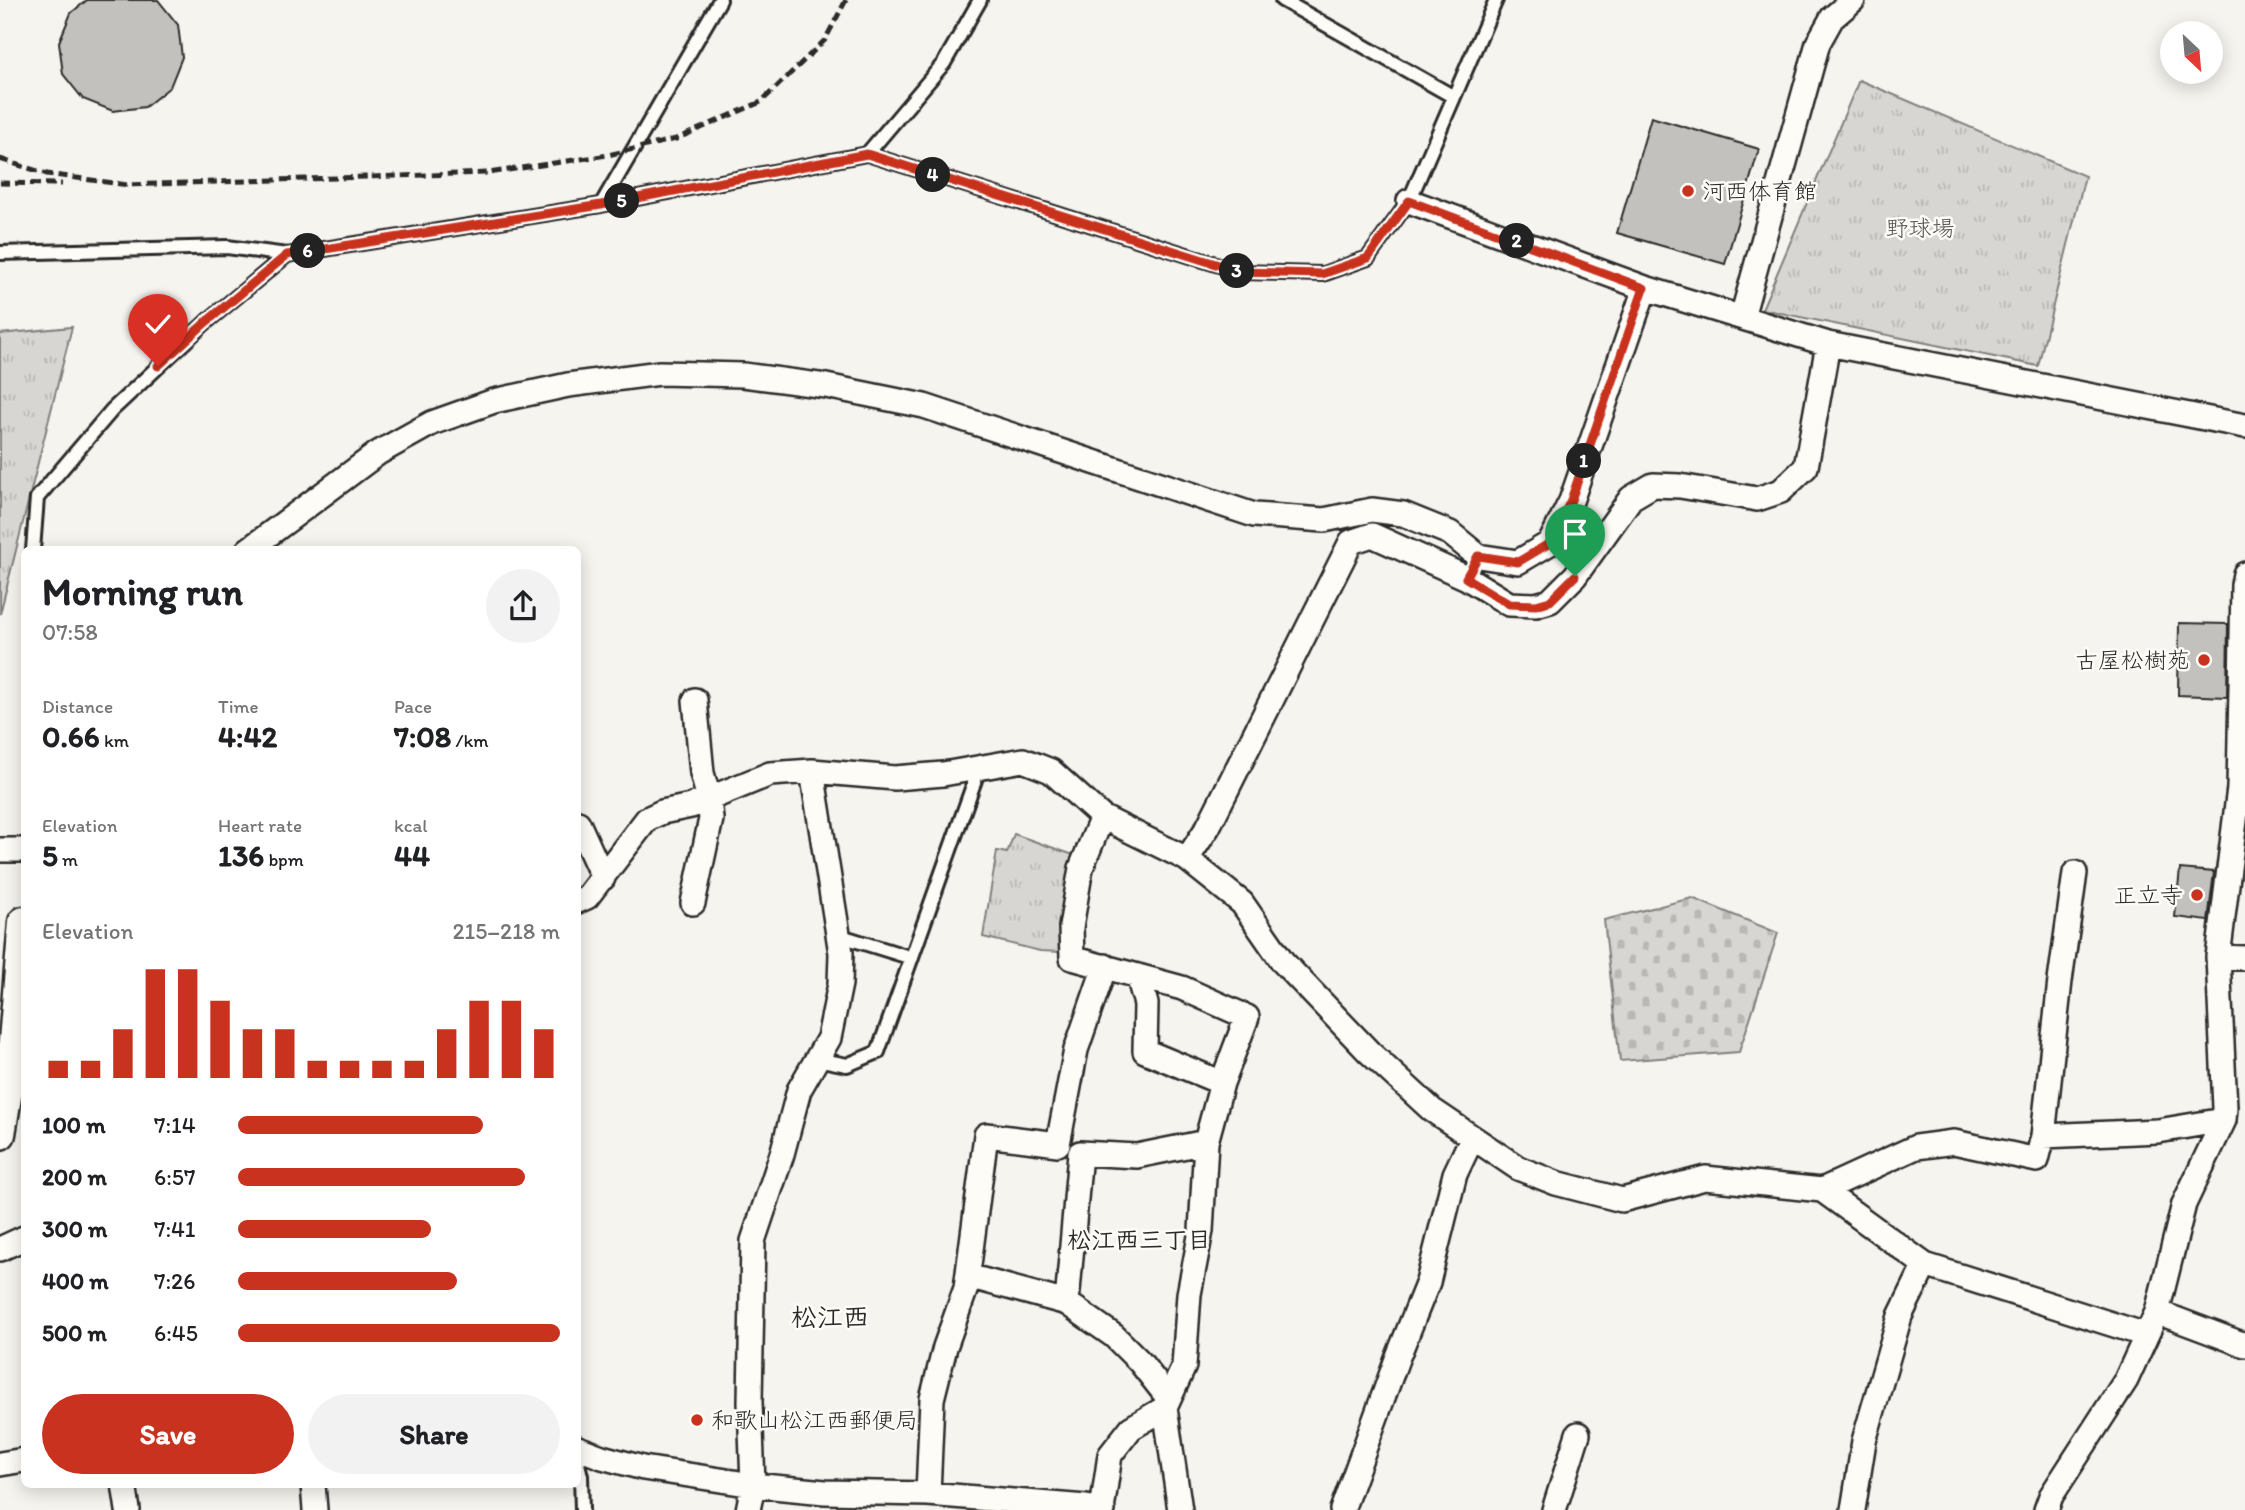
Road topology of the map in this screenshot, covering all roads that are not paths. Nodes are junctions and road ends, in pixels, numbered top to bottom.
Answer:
1 (720, 0) edge
2 (980, 0) edge
3 (1282, 0) edge
4 (1496, 0) edge
5 (1853, 0) edge
6 (1454, 97) junction
7 (867, 154) junction
8 (1409, 201) junction
9 (601, 205) junction
10 (0, 253) edge
11 (287, 255) junction
12 (1644, 288) junction
13 (1742, 317) junction
14 (1828, 344) junction
15 (2245, 426) edge
16 (33, 546) edge
17 (253, 546) edge
18 (1478, 556) junction
19 (2245, 574) edge
20 (1466, 578) junction
21 (695, 699) dead end
22 (980, 766) junction
23 (812, 771) junction
24 (709, 799) junction
25 (1102, 817) junction
26 (581, 829) edge
27 (0, 850) edge
28 (21, 850) edge
29 (1186, 859) junction
30 (2075, 873) dead end
31 (603, 878) junction
32 (581, 900) edge
33 (693, 903) dead end
34 (838, 935) junction
35 (21, 954) edge
36 (2218, 957) junction
37 (912, 958) junction
38 (2245, 958) edge
39 (1105, 967) junction
40 (1138, 976) junction
41 (12, 1052) edge
42 (817, 1059) junction
43 (1222, 1083) junction
44 (2231, 1111) edge
45 (0, 1134) edge
46 (2043, 1136) junction
47 (1472, 1138) junction
48 (1206, 1142) junction
49 (1822, 1190) junction
50 (21, 1239) edge
51 (0, 1249) edge
52 (1925, 1265) junction
53 (968, 1276) junction
54 (1067, 1303) junction
55 (2157, 1312) junction
56 (2146, 1335) junction
57 (2245, 1345) edge
58 (1167, 1404) junction
59 (1578, 1434) dead end
60 (581, 1449) edge
61 (21, 1460) edge
62 (0, 1464) edge
63 (581, 1476) edge
64 (752, 1485) junction
65 (125, 1488) edge
66 (313, 1488) edge
67 (928, 1494) junction
68 (128, 1510) edge
69 (315, 1510) edge
70 (582, 1510) edge
71 (748, 1510) edge
72 (1103, 1510) edge
73 (1180, 1510) edge
74 (1342, 1510) edge
75 (1554, 1510) edge
76 (1853, 1510) edge
77 (2046, 1510) edge

1 - 9 lane
2 - 7 lane
3 - 6 lane
4 - 6 lane
5 - 13 street
6 - 8 lane
7 - 8 lane
7 - 9 lane
8 - 12 street
9 - 11 lane
10 - 11 lane
11 - 16 lane
12 - 13 street
12 - 18 street
13 - 14 street
14 - 15 street
14 - 20 street
17 - 18 street
18 - 20 street
19 - 36 street
20 - 29 street
21 - 24 street
22 - 23 street
22 - 25 street
22 - 37 lane
23 - 24 street
23 - 34 street
24 - 31 street
24 - 33 street
25 - 29 street
25 - 39 street
26 - 31 street
27 - 28 street
29 - 47 street
30 - 46 street
31 - 32 street
34 - 37 lane
34 - 42 street
35 - 41 street
36 - 38 street
36 - 44 street
37 - 42 lane
39 - 40 street
39 - 53 street
40 - 43 street
40 - 43 street
41 - 45 street
42 - 64 street
43 - 48 street
44 - 46 street
44 - 55 street
46 - 49 street
47 - 49 street
47 - 74 street
48 - 54 street
48 - 58 street
49 - 52 street
50 - 51 street
52 - 56 street
52 - 76 street
53 - 54 street
53 - 67 street
54 - 58 street
55 - 56 street
55 - 57 street
56 - 77 street
58 - 72 street
58 - 73 street
59 - 75 street
60 - 64 street
61 - 62 street
63 - 70 lane
64 - 67 street
64 - 71 street
65 - 68 street
66 - 69 street
67 - 72 street

